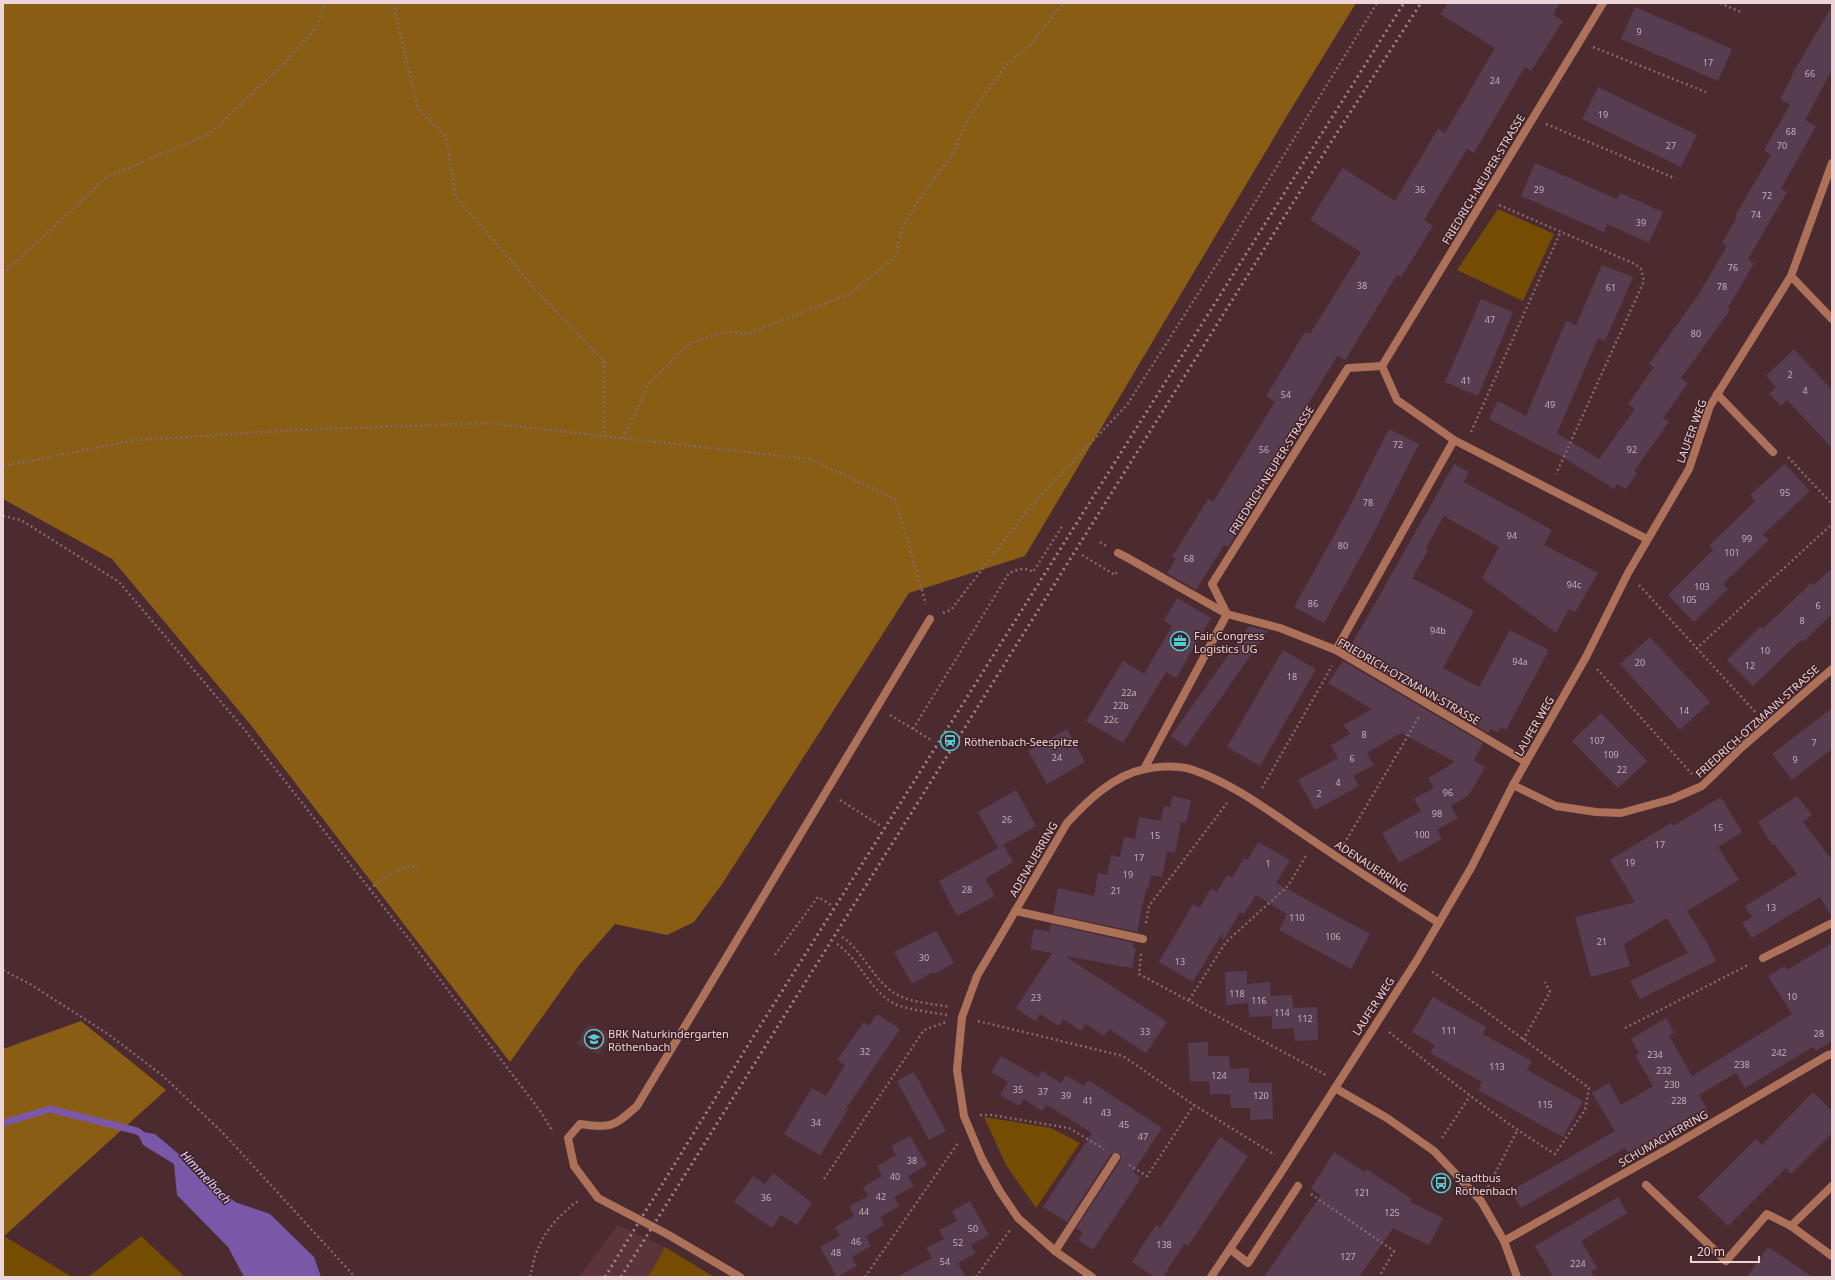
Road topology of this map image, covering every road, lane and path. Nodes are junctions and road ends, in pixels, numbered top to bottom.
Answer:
1 (325, 3) edge
2 (393, 3) edge
3 (1063, 3) edge
4 (1377, 3) edge
5 (1603, 3) edge
6 (1720, 3) edge
7 (1743, 13) dead end
8 (1580, 41) junction
9 (1706, 92) dead end
10 (1533, 118) junction
11 (1832, 164) edge
12 (1674, 178) dead end
13 (1484, 198) junction
14 (1561, 231) junction
15 (3, 274) edge
16 (1791, 276) junction
17 (1832, 319) edge
18 (1382, 366) junction
19 (1717, 394) junction
20 (604, 436) junction
21 (623, 438) junction
22 (1454, 440) junction
23 (1465, 446) junction
24 (1774, 452) dead end
25 (3, 466) edge
26 (1549, 489) junction
27 (3, 516) edge
28 (1832, 524) edge
29 (1062, 525) dead end
30 (1647, 539) junction
31 (1082, 555) dead end
32 (1122, 555) dead end
33 (1628, 573) junction
34 (1115, 575) dead end
35 (1227, 614) junction
36 (930, 619) junction
37 (1696, 649) junction
38 (1339, 651) junction
39 (1586, 657) junction
40 (1832, 669) edge
41 (1428, 703) junction
42 (876, 706) junction
43 (1767, 725) junction
44 (913, 729) junction
45 (933, 741) dead end
46 (1526, 762) junction
47 (1144, 769) junction
48 (1513, 784) junction
49 (1702, 786) junction
50 (1236, 790) junction
51 (826, 792) junction
52 (1254, 801) junction
53 (881, 826) dead end
54 (1314, 842) junction
55 (1336, 856) junction
56 (421, 869) dead end
57 (369, 889) junction
58 (831, 905) dead end
59 (1015, 912) junction
60 (1439, 923) junction
61 (1832, 923) edge
62 (842, 937) dead end
63 (1143, 939) junction
64 (837, 944) dead end
65 (775, 955) dead end
66 (1763, 958) joint
67 (1416, 960) junction
68 (3, 970) edge
69 (1545, 982) dead end
70 (1189, 1000) junction
71 (962, 1017) junction
72 (1376, 1022) junction
73 (1625, 1028) dead end
74 (1523, 1040) junction
75 (1832, 1054) edge
76 (1336, 1085) junction
77 (1470, 1096) junction
78 (1194, 1105) junction
79 (964, 1116) junction
80 (969, 1128) junction
81 (1517, 1131) junction
82 (557, 1139) dead end
83 (1434, 1151) junction
84 (1116, 1157) junction
85 (1288, 1163) junction
86 (824, 1179) dead end
87 (1646, 1185) dead end
88 (1298, 1186) joint
89 (1832, 1186) edge
90 (598, 1198) junction
91 (1481, 1201) junction
92 (1018, 1218) junction
93 (1791, 1226) junction
94 (1504, 1241) junction
95 (1230, 1249) junction
96 (1055, 1251) junction
97 (1832, 1256) edge
98 (355, 1277) edge
99 (530, 1277) edge
100 (740, 1277) edge
101 (865, 1277) edge
102 (976, 1277) edge
103 (1092, 1277) edge
104 (1211, 1277) edge
105 (1379, 1277) edge
106 (1517, 1277) edge

1 - 15 path
2 - 20 path
3 - 21 path
4 - 36 path
5 - 8 street, FRIEDRICH-NEUPER-STRASSE
6 - 7 path
8 - 9 path
8 - 10 street, FRIEDRICH-NEUPER-STRASSE
10 - 12 path
10 - 13 street, FRIEDRICH-NEUPER-STRASSE
11 - 16 street, LAUFER WEG
13 - 14 path
13 - 18 street, FRIEDRICH-NEUPER-STRASSE
14 - 23 path
14 - 26 path
16 - 17 street
16 - 19 street, LAUFER WEG
18 - 22 street
18 - 35 street, FRIEDRICH-NEUPER-STRASSE
19 - 24 street
19 - 30 street, LAUFER WEG
20 - 21 path
20 - 25 path
21 - 36 path
22 - 23 street
22 - 38 street
23 - 26 street
26 - 30 street
27 - 57 path
28 - 37 path
29 - 44 path
30 - 33 street, LAUFER WEG
31 - 34 path
32 - 35 street, FRIEDRICH-OTZMANN-STRASSE
33 - 37 path
33 - 39 street, LAUFER WEG
35 - 38 street, FRIEDRICH-OTZMANN-STRASSE
35 - 47 street
36 - 42 street
37 - 43 path
38 - 41 street, FRIEDRICH-OTZMANN-STRASSE
38 - 52 path
39 - 46 street, LAUFER WEG
39 - 49 path
40 - 43 street, FRIEDRICH-OTZMANN-STRASSE
41 - 46 street, FRIEDRICH-OTZMANN-STRASSE
41 - 55 path
42 - 44 path
42 - 51 street
43 - 49 street, FRIEDRICH-OTZMANN-STRASSE
44 - 45 path
46 - 48 street, LAUFER WEG
47 - 50 street, ADENAUERRING
47 - 59 street, ADENAUERRING
48 - 49 street, FRIEDRICH-OTZMANN-STRASSE
48 - 60 street, LAUFER WEG
50 - 52 street, ADENAUERRING
50 - 63 path
51 - 53 path
51 - 90 street
52 - 54 street, ADENAUERRING
54 - 55 street, ADENAUERRING
54 - 70 path
55 - 60 street, ADENAUERRING
56 - 57 path
57 - 82 path
58 - 65 path
59 - 63 street
59 - 71 street, ADENAUERRING
60 - 67 street, LAUFER WEG
61 - 66 street
62 - 71 path
63 - 70 path
64 - 71 path
66 - 73 path
67 - 72 street, LAUFER WEG
67 - 74 path
68 - 98 path
69 - 74 path
70 - 76 path
71 - 78 path
71 - 79 street, ADENAUERRING
71 - 86 path
72 - 76 street, LAUFER WEG
72 - 77 path
74 - 81 path
75 - 94 street, SCHUMACHERRING
76 - 83 street
76 - 85 street, LAUFER WEG
77 - 81 path
77 - 83 path
78 - 84 path
78 - 85 path
79 - 80 street, ADENAUERRING
79 - 84 path
80 - 92 street, ADENAUERRING
80 - 101 path
81 - 91 path
83 - 91 street
84 - 96 street
85 - 95 street, LAUFER WEG
87 - 93 street
88 - 95 street
88 - 105 path
89 - 93 street
90 - 99 path
90 - 100 street
91 - 94 street
92 - 96 street, ADENAUERRING
92 - 102 path
93 - 97 street
94 - 106 street
95 - 104 street, LAUFER WEG
96 - 103 street, ADENAUERRING

